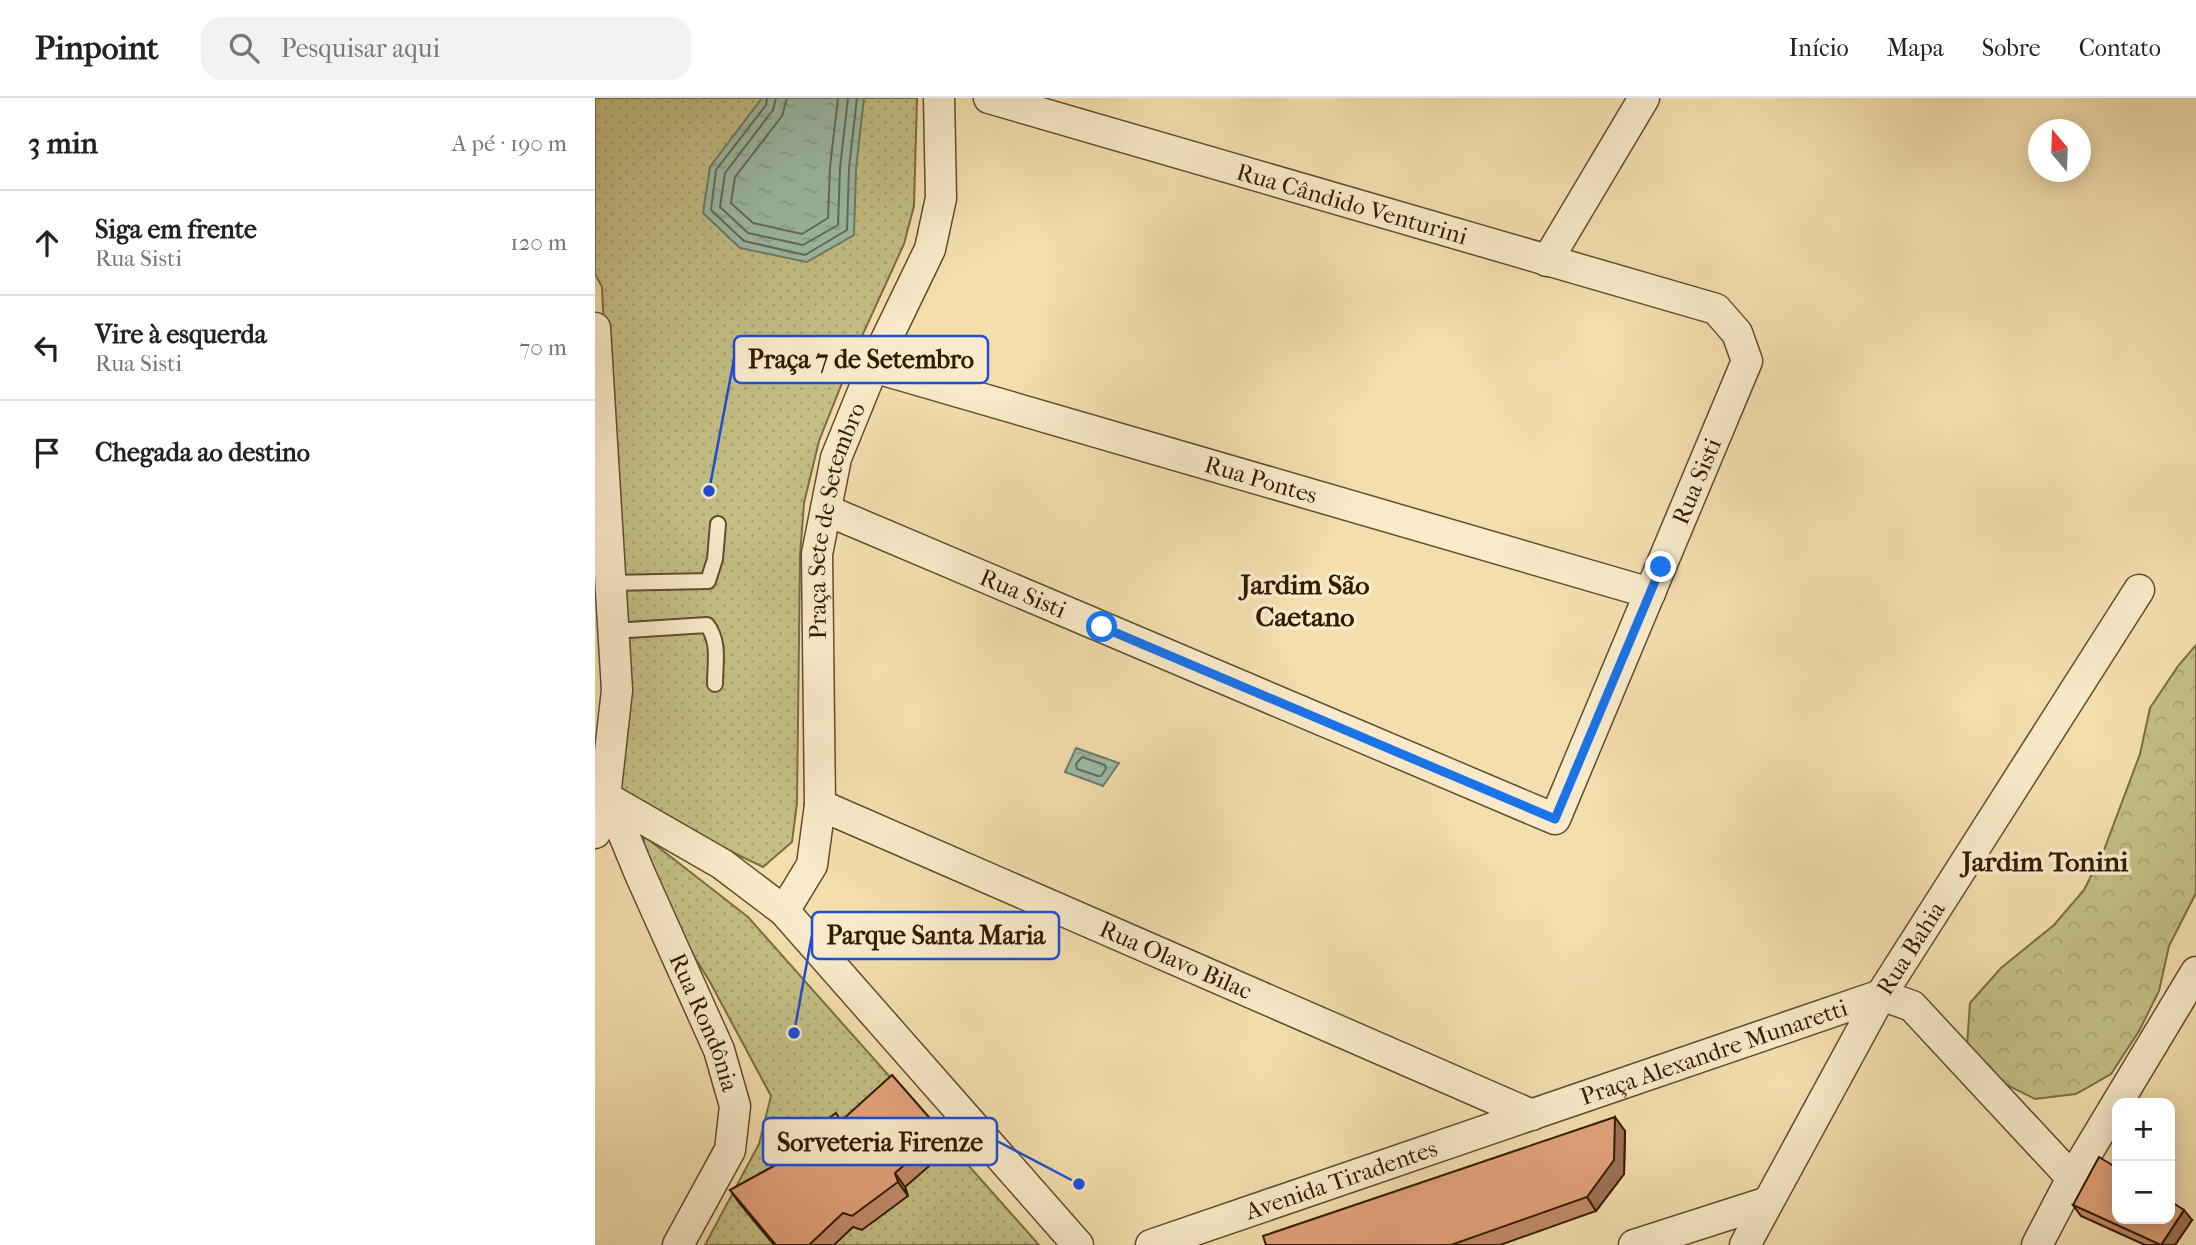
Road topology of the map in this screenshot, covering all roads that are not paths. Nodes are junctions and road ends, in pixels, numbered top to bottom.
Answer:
1 (939, 98) edge
2 (989, 98) edge
3 (1644, 98) edge
4 (1547, 261) junction
5 (1716, 309) joint
6 (595, 328) edge
7 (873, 367) junction
8 (599, 475) edge
9 (826, 510) junction
10 (718, 524) dead end
11 (610, 583) junction
12 (2139, 590) dead end
13 (1650, 593) junction
14 (613, 631) junction
15 (715, 684) dead end
16 (603, 796) edge
17 (820, 805) junction
18 (595, 833) edge
19 (785, 911) junction
20 (2196, 972) edge
21 (1881, 995) junction
22 (1532, 1115) junction
23 (2072, 1178) junction
24 (1768, 1202) junction
25 (678, 1245) edge
26 (1078, 1245) edge
27 (1151, 1245) edge
28 (1634, 1245) edge
29 (1745, 1245) edge
30 (2037, 1245) edge

1 - 7 street, Praça Sete de Setembro
2 - 4 street, Rua Cândido Venturini
3 - 4 street
4 - 5 street, Rua Cândido Venturini
5 - 13 street, Rua Sisti
6 - 8 street
7 - 9 street, Praça Sete de Setembro
7 - 13 street, Rua Pontes
8 - 11 street
9 - 13 street, Rua Sisti
9 - 17 street, Praça Sete de Setembro
10 - 11 lane
11 - 14 street
12 - 21 street, Rua Bahia
14 - 15 lane
14 - 16 street
16 - 18 street
16 - 19 street
16 - 25 street, Rua Rondônia
17 - 19 street, Praça Sete de Setembro
17 - 22 street, Rua Olavo Bilac
19 - 26 street
20 - 23 street
21 - 22 street, Praça Alexandre Munaretti
21 - 23 street, Praça Alexandre Munaretti
21 - 24 street, Rua Bahia
22 - 27 street, Avenida Tiradentes
23 - 30 street
24 - 28 street
24 - 29 street, Rua Bahia

